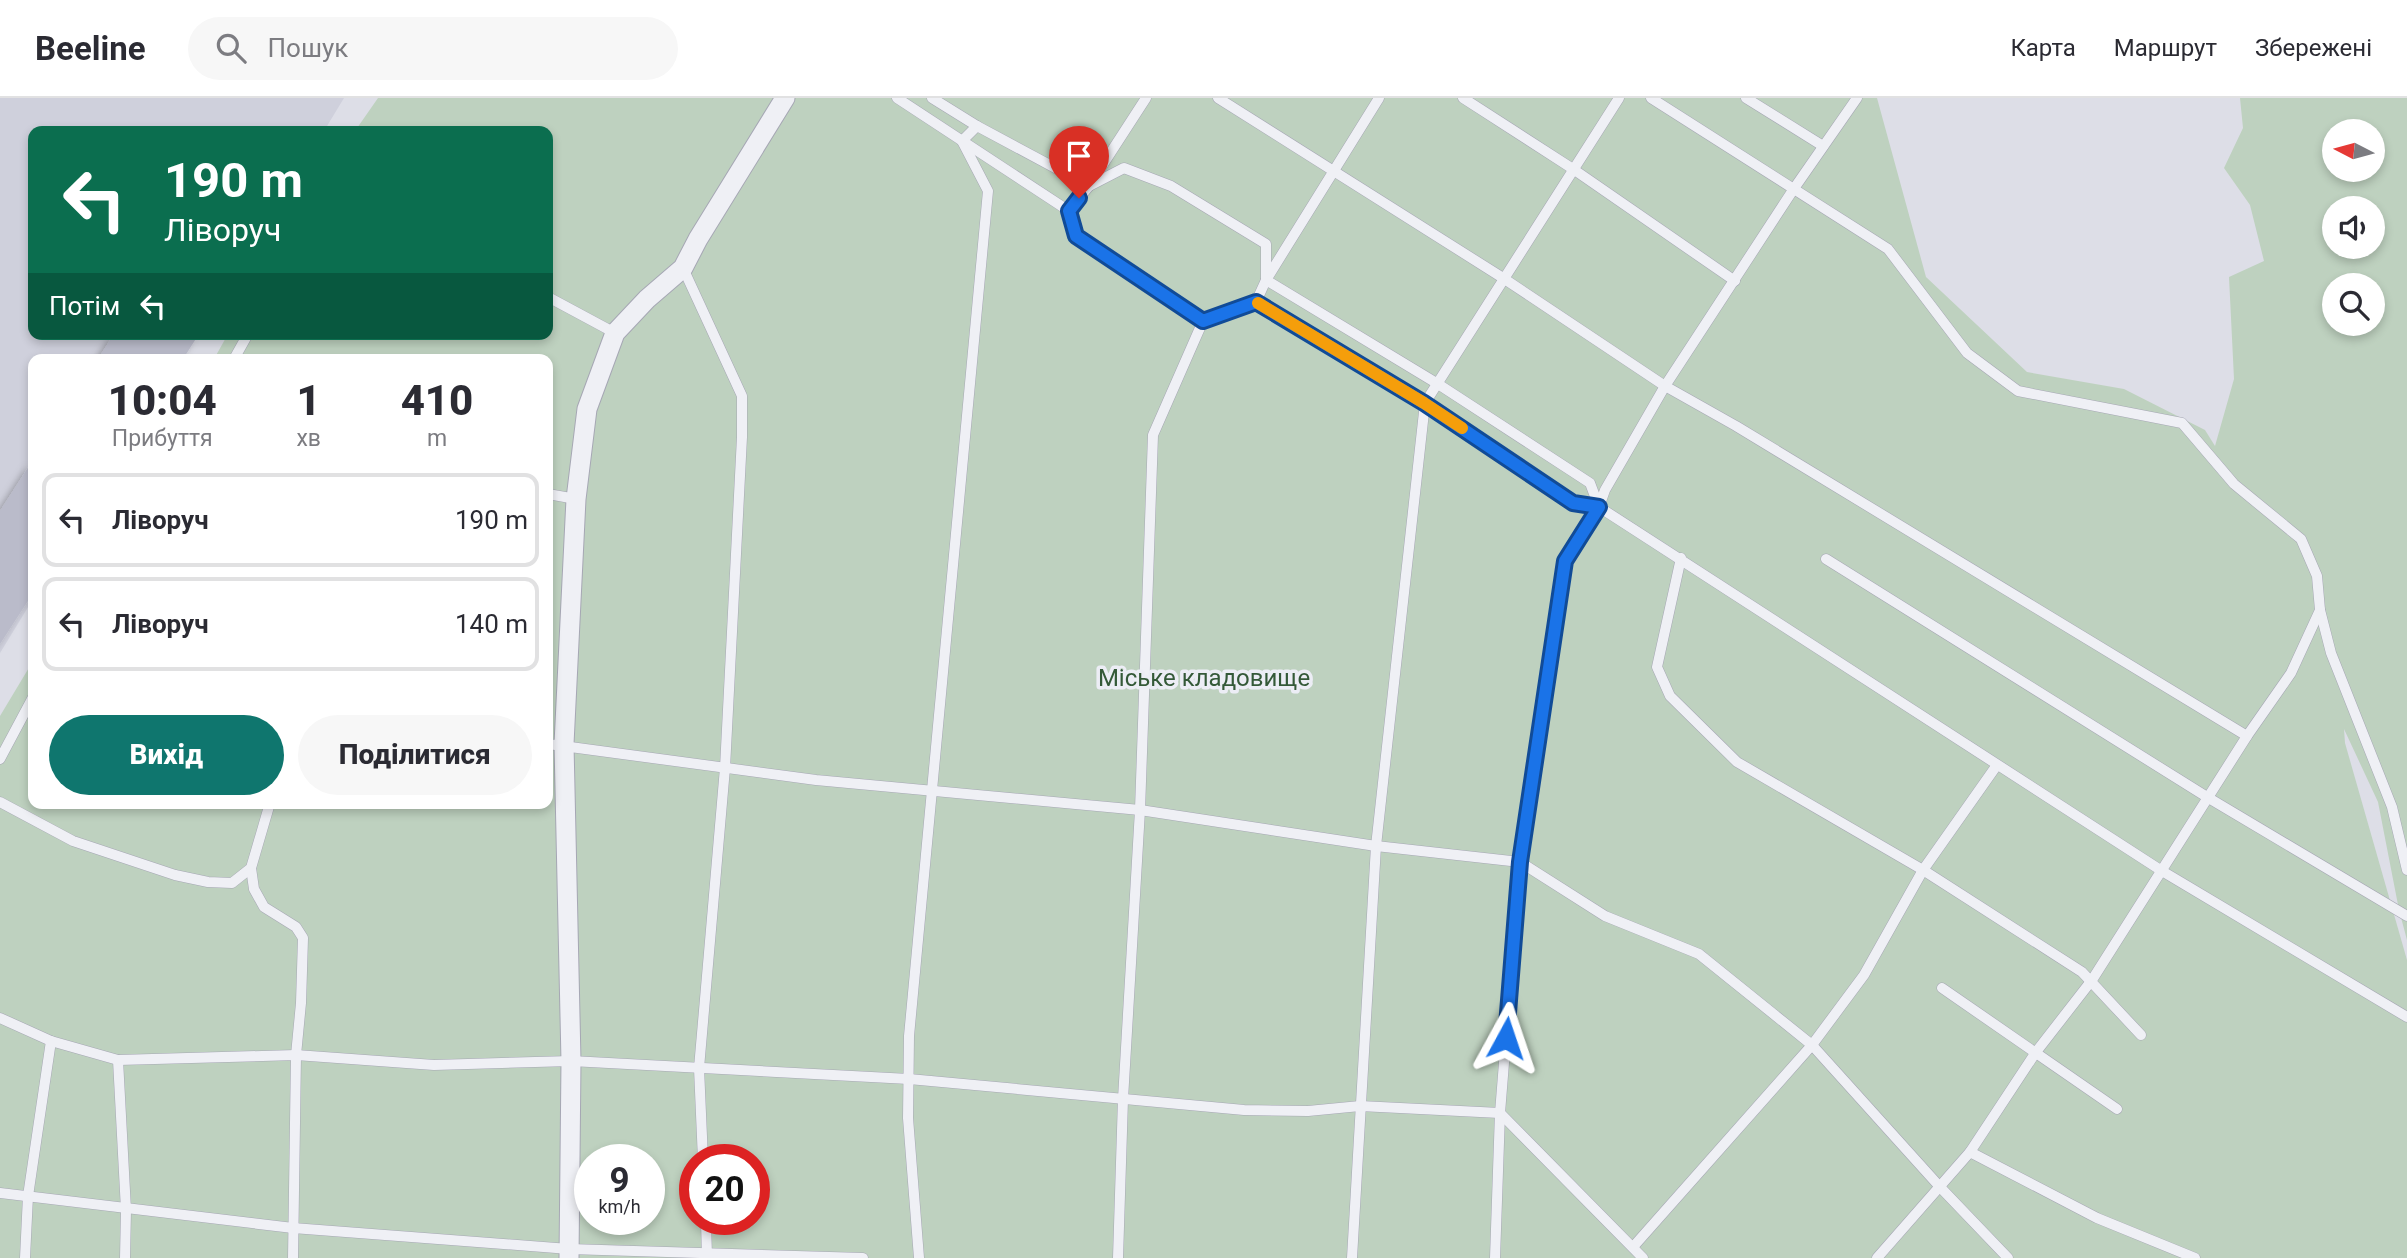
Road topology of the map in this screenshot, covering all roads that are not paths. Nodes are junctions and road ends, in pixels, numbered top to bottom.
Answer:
1 (785, 98) edge
2 (897, 98) edge
3 (932, 98) edge
4 (1146, 98) edge
5 (1218, 98) edge
6 (1379, 98) edge
7 (1463, 98) edge
8 (1619, 98) edge
9 (1651, 98) edge
10 (1746, 98) edge
11 (1857, 98) edge
12 (976, 126) junction
13 (962, 141) junction
14 (1823, 146) junction
15 (1573, 169) junction
16 (1334, 170) junction
17 (1089, 186) junction
18 (1793, 190) junction
19 (1069, 211) junction
20 (683, 268) junction
21 (1503, 278) junction
22 (1266, 280) junction
23 (1735, 281) junction
24 (553, 300) edge
25 (1256, 302) junction
26 (1203, 321) junction
27 (615, 333) junction
28 (1438, 384) junction
29 (1665, 386) junction
30 (1424, 403) junction
31 (553, 495) edge
32 (576, 499) junction
33 (1599, 507) junction
34 (1681, 558) junction
35 (1826, 559) dead end
36 (2320, 610) junction
37 (28, 706) edge
38 (2247, 736) junction
39 (556, 744) edge
40 (0, 759) edge
41 (1997, 765) junction
42 (725, 768) junction
43 (933, 791) junction
44 (2207, 797) junction
45 (0, 802) edge
46 (268, 809) edge
47 (1140, 810) junction
48 (1376, 846) junction
49 (1520, 862) junction
50 (251, 868) junction
51 (1923, 870) junction
52 (2407, 870) edge
53 (2162, 871) junction
54 (2407, 916) edge
55 (2092, 979) junction
56 (1942, 988) dead end
57 (2407, 1017) edge
58 (0, 1018) edge
59 (2141, 1035) dead end
60 (51, 1041) junction
61 (1812, 1045) junction
62 (2036, 1052) junction
63 (296, 1055) junction
64 (118, 1060) junction
65 (571, 1061) junction
66 (699, 1068) junction
67 (909, 1079) junction
68 (1123, 1099) junction
69 (1360, 1106) junction
70 (2117, 1109) dead end
71 (1500, 1113) junction
72 (702, 1144) edge
73 (1970, 1153) junction
74 (1940, 1187) junction
75 (0, 1193) edge
76 (28, 1196) junction
77 (126, 1210) junction
78 (293, 1228) junction
79 (706, 1235) edge
80 (1633, 1247) junction
81 (569, 1253) edge
82 (707, 1256) edge
83 (25, 1258) edge
84 (125, 1258) edge
85 (293, 1258) edge
86 (863, 1258) edge
87 (919, 1258) edge
88 (1118, 1258) edge
89 (1352, 1258) edge
90 (1495, 1258) edge
91 (1643, 1258) edge
92 (1877, 1258) edge
93 (2008, 1258) edge
94 (2195, 1258) edge

1 - 20 street
2 - 13 lane
3 - 12 lane
4 - 17 lane
5 - 16 lane
6 - 16 lane
7 - 15 lane
8 - 15 lane
9 - 18 lane
10 - 14 lane
11 - 14 lane
12 - 13 lane
12 - 17 lane
13 - 19 lane
13 - 43 lane
14 - 18 lane
15 - 21 lane
15 - 23 lane
16 - 21 lane
16 - 22 lane
17 - 19 lane
17 - 22 lane
18 - 23 lane
18 - 36 lane
19 - 26 lane
20 - 27 street
20 - 42 lane
21 - 28 lane
21 - 29 lane
22 - 25 lane
22 - 28 lane
23 - 29 lane
24 - 27 lane
25 - 26 lane
25 - 30 lane
26 - 47 lane
27 - 32 street
28 - 30 lane
28 - 33 lane
29 - 33 lane
29 - 38 lane
30 - 33 lane
30 - 48 lane
31 - 32 lane
32 - 39 street
33 - 34 lane
33 - 49 lane
34 - 41 lane
34 - 51 lane
35 - 44 lane
36 - 38 lane
36 - 52 lane
37 - 40 lane
38 - 44 lane
39 - 42 lane
39 - 65 street
41 - 51 lane
41 - 53 lane
42 - 43 lane
42 - 66 lane
43 - 47 lane
43 - 67 lane
44 - 53 lane
44 - 54 lane
45 - 50 lane
46 - 50 lane
47 - 48 lane
47 - 68 lane
48 - 49 lane
48 - 69 lane
49 - 61 lane
49 - 71 lane
50 - 63 lane
51 - 55 lane
51 - 61 lane
53 - 55 lane
53 - 57 lane
55 - 59 lane
55 - 62 lane
56 - 62 lane
58 - 60 lane
60 - 64 lane
60 - 76 lane
61 - 74 lane
61 - 80 lane
62 - 70 lane
62 - 73 lane
63 - 64 lane
63 - 65 lane
63 - 78 lane
64 - 77 lane
65 - 66 lane
65 - 81 street
66 - 67 lane
66 - 72 lane
67 - 68 lane
67 - 87 lane
68 - 69 lane
68 - 88 lane
69 - 71 lane
69 - 89 lane
71 - 80 lane
71 - 90 lane
73 - 74 lane
73 - 94 lane
74 - 92 lane
74 - 93 lane
75 - 76 lane
76 - 77 lane
76 - 83 lane
77 - 78 lane
77 - 84 lane
78 - 81 lane
78 - 85 lane
79 - 82 lane
80 - 91 lane
81 - 82 lane
82 - 86 lane

